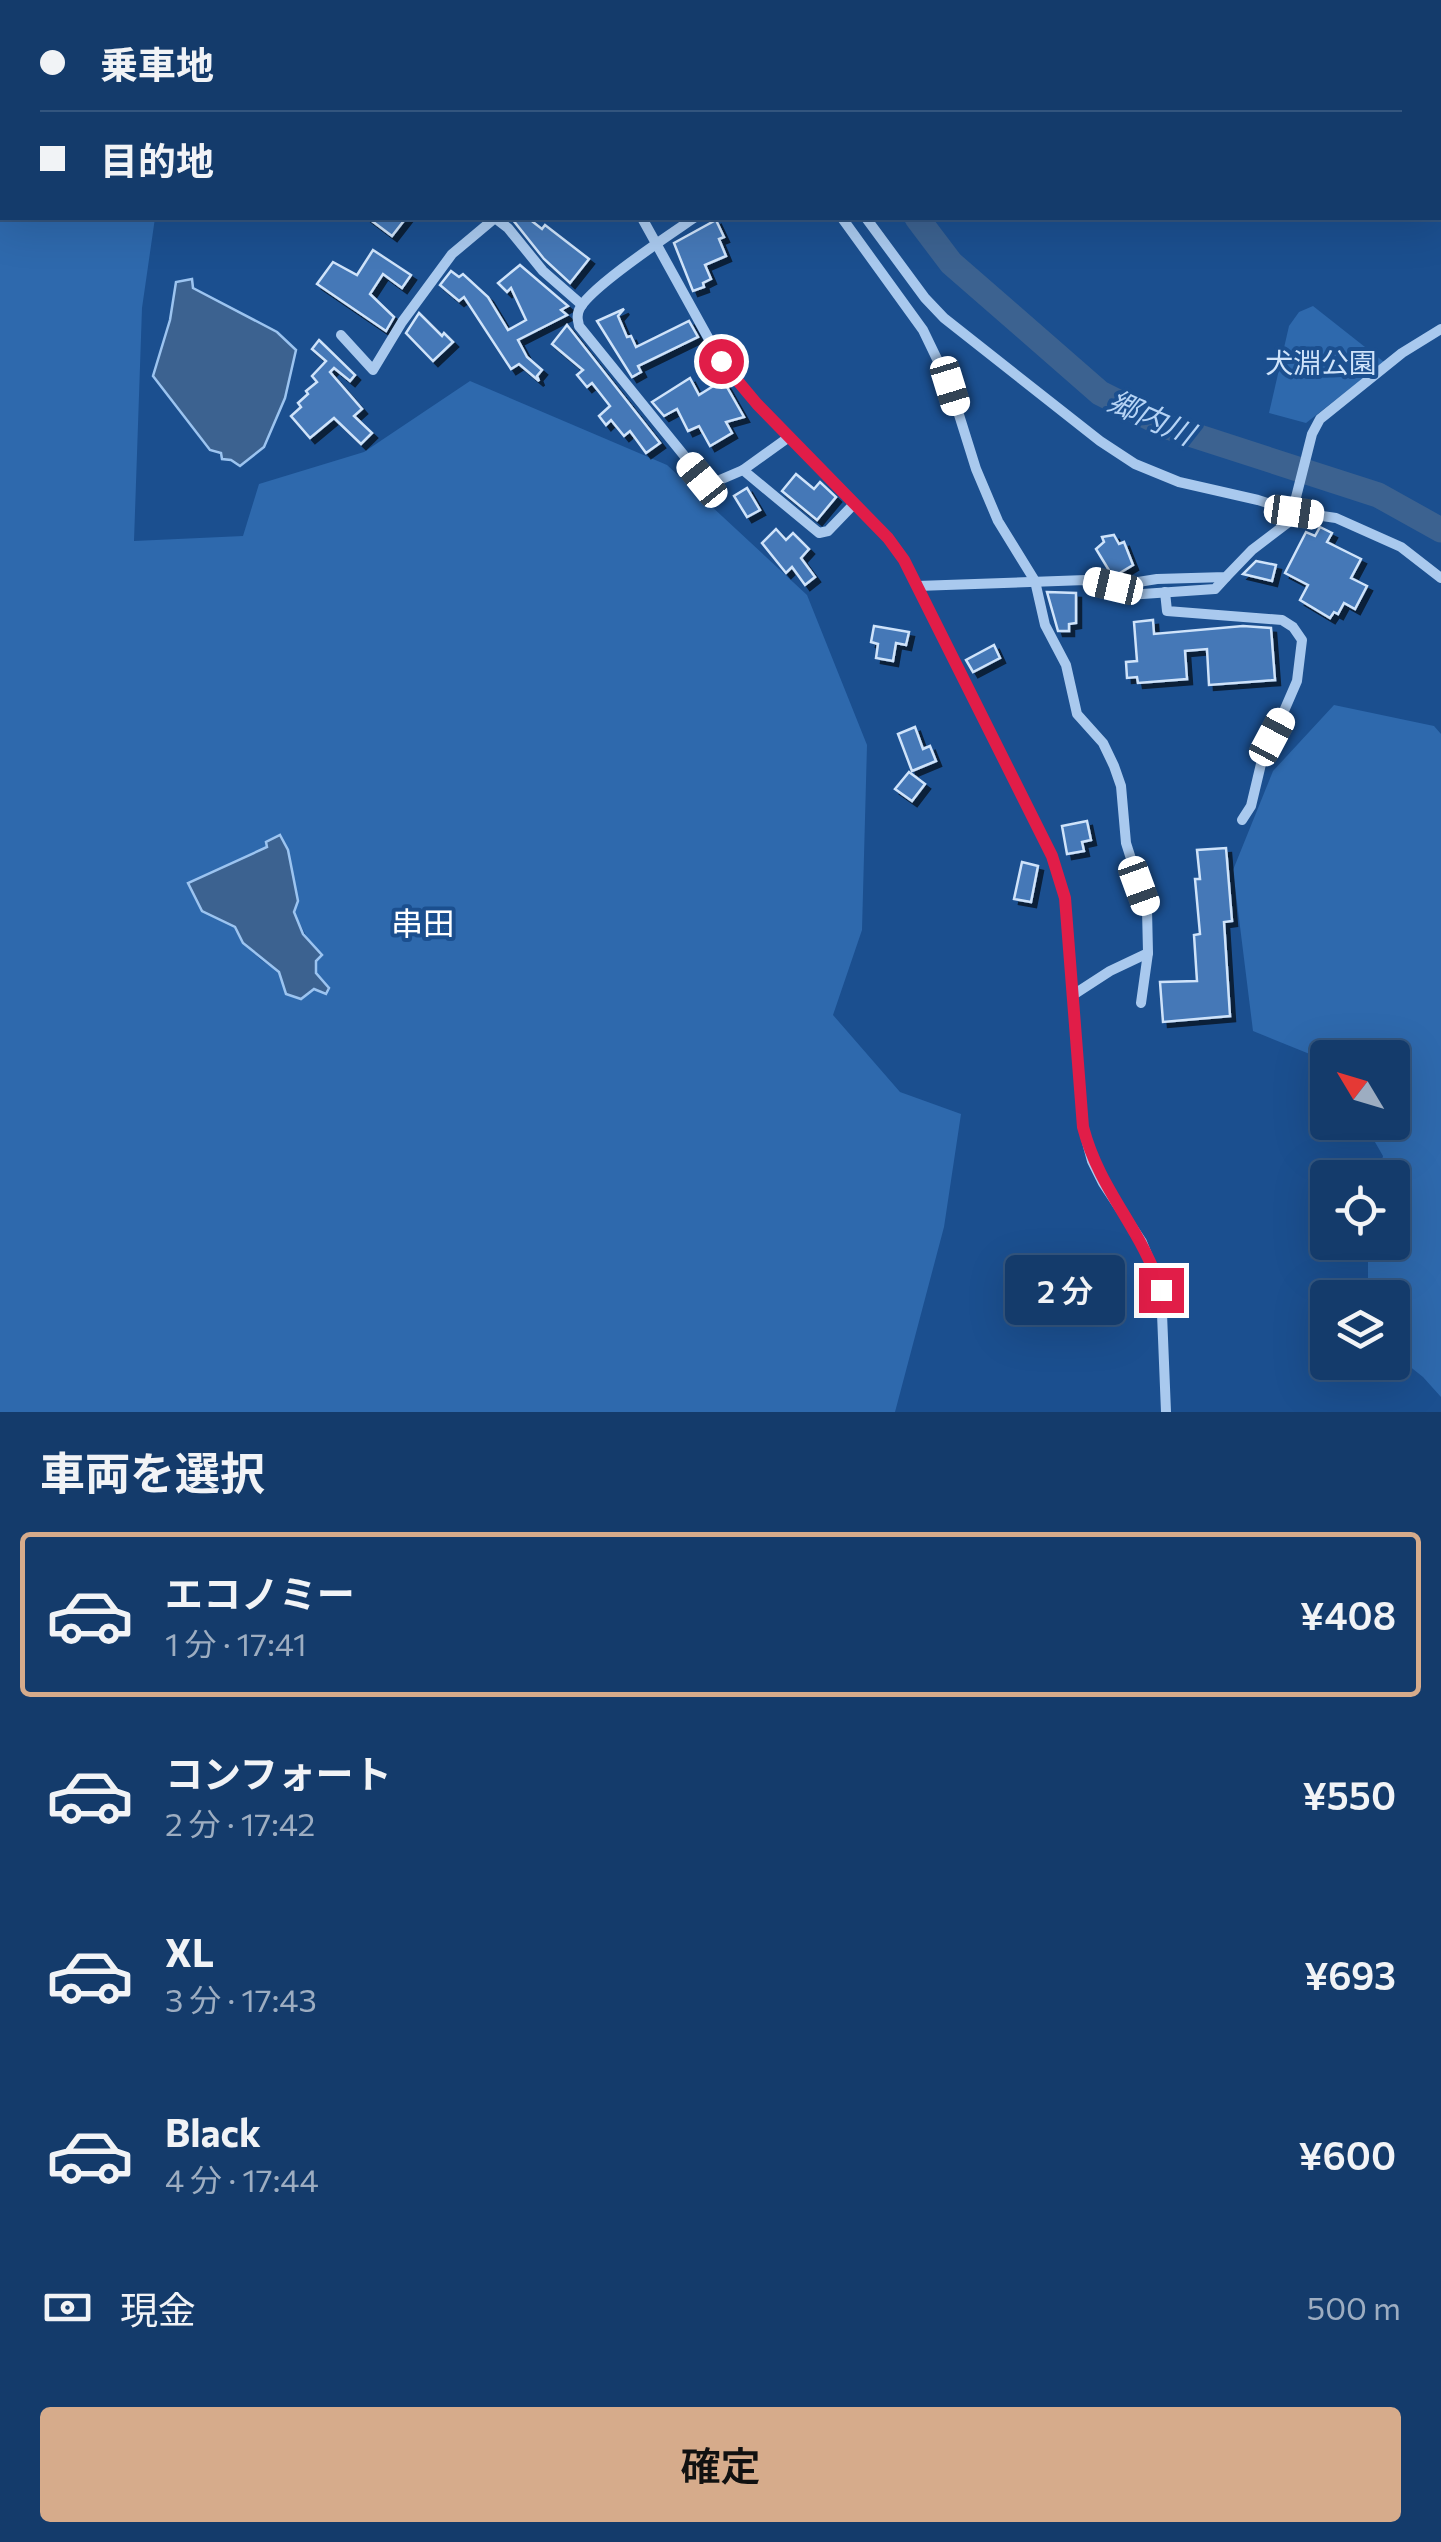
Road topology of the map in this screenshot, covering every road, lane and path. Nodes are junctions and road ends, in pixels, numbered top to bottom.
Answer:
1 (493, 220) edge
2 (498, 220) edge
3 (643, 220) edge
4 (691, 220) edge
5 (843, 220) edge
6 (868, 220) edge
7 (658, 242) junction
8 (582, 305) junction
9 (1441, 329) edge
10 (341, 335) dead end
11 (789, 437) junction
12 (743, 470) junction
13 (854, 504) junction
14 (1295, 509) junction
15 (1226, 577) junction
16 (1441, 578) edge
17 (1035, 582) junction
18 (917, 586) junction
19 (1113, 586) junction
20 (1165, 592) junction
21 (1242, 820) dead end
22 (1148, 953) junction
23 (1073, 995) junction
24 (1141, 1003) dead end
25 (1166, 1412) edge

1 - 10 street
2 - 8 street
3 - 7 street
4 - 7 street
5 - 17 street
6 - 14 street
7 - 8 street
7 - 11 street
8 - 12 street
9 - 14 street
11 - 12 street
11 - 13 street
12 - 13 street
13 - 18 street
14 - 15 street
14 - 16 street
15 - 19 street
15 - 20 street
17 - 18 street
17 - 19 street
17 - 22 street
18 - 23 street
19 - 20 street
20 - 21 street
22 - 23 street
22 - 24 street
23 - 25 street

